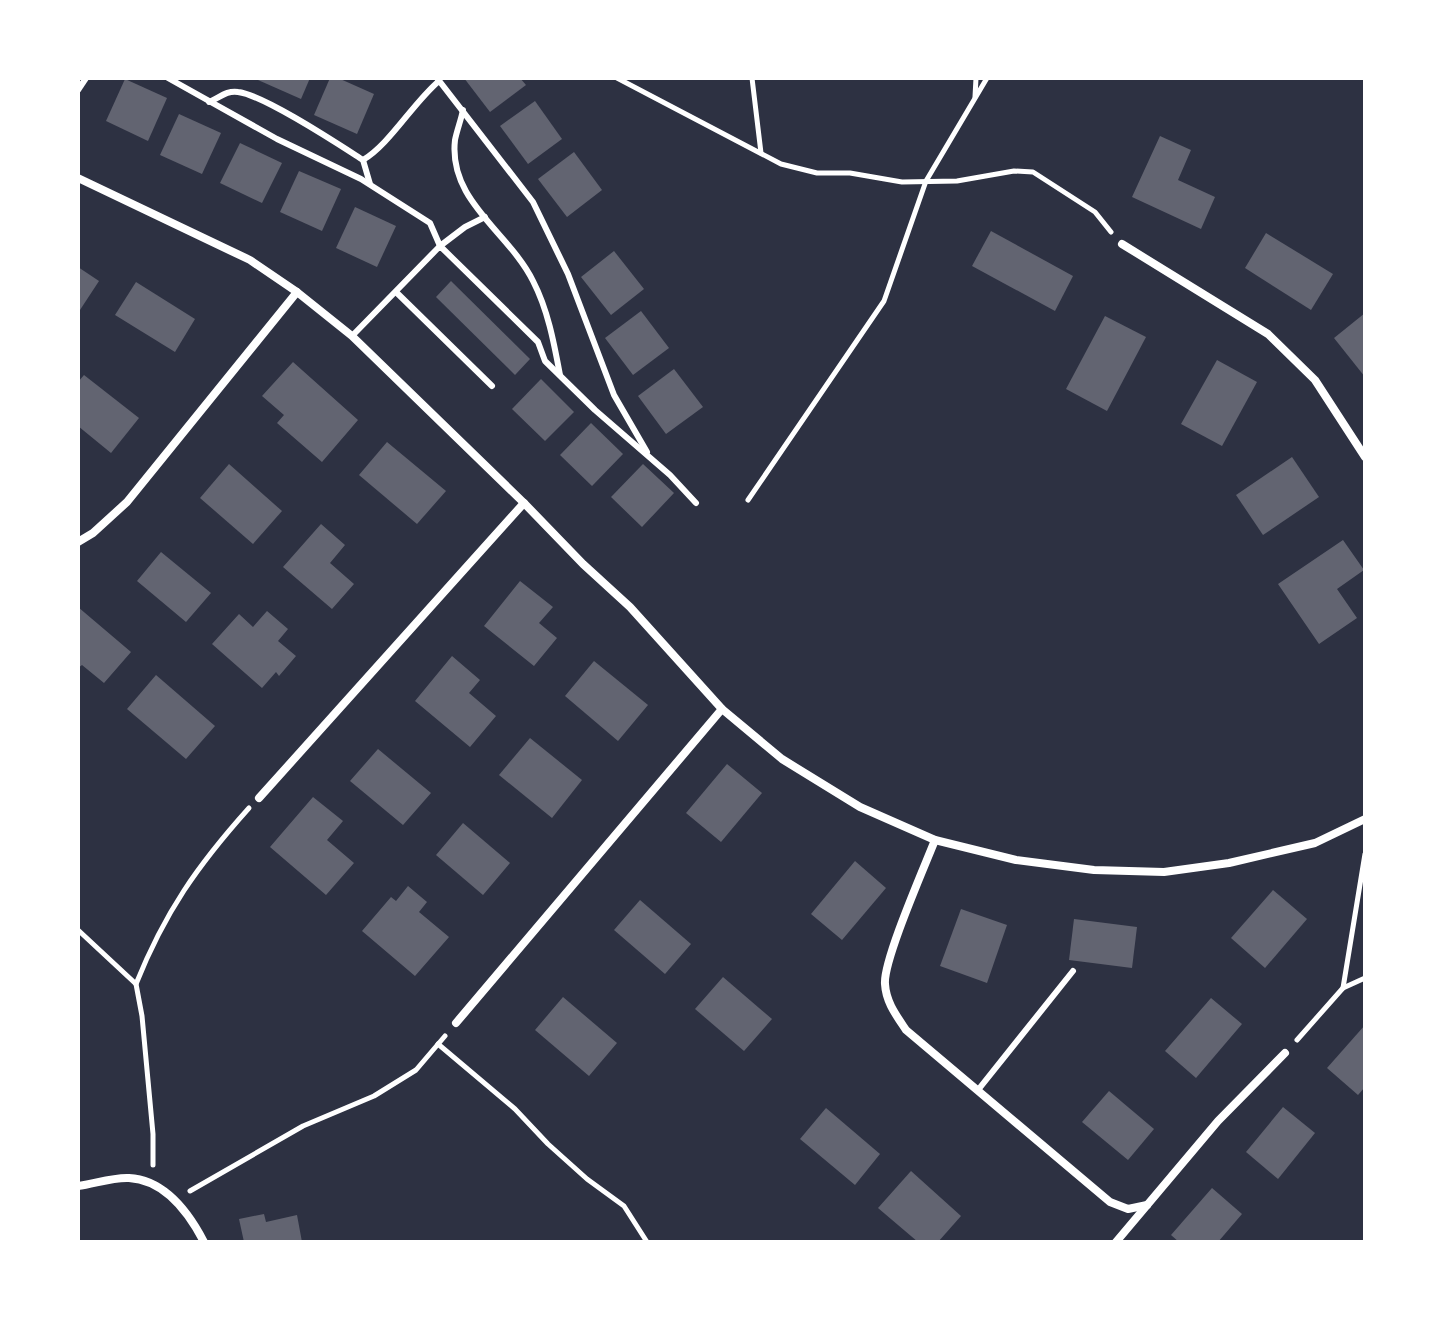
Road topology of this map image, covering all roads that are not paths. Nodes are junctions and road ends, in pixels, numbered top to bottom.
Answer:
1 (86, 78) edge
2 (168, 78) edge
3 (438, 79) edge
4 (78, 90) edge
5 (209, 102) junction
6 (463, 110) junction
7 (363, 160) junction
8 (78, 178) edge
9 (370, 184) junction
10 (485, 217) junction
11 (1122, 244) road end
12 (440, 246) junction
13 (297, 292) junction
14 (396, 292) junction
15 (352, 336) junction
16 (560, 375) junction
17 (492, 386) dead end
18 (650, 457) junction
19 (1365, 457) edge
20 (524, 503) junction
21 (696, 503) dead end
22 (78, 542) edge
23 (722, 709) junction
24 (259, 798) road end
25 (1365, 819) edge
26 (935, 840) junction
27 (1073, 971) dead end
28 (456, 1023) dead end
29 (1285, 1053) road end
30 (978, 1090) junction
31 (78, 1186) edge
32 (1147, 1205) junction
33 (204, 1242) edge
34 (1116, 1242) edge

1 - 4 lane
2 - 5 lane
3 - 6 lane
3 - 7 lane
5 - 7 lane
5 - 9 lane
6 - 10 lane
6 - 18 lane
7 - 9 lane
8 - 13 street
9 - 12 lane
10 - 12 lane
10 - 16 lane
11 - 19 street
12 - 14 lane
12 - 16 lane
13 - 15 street
13 - 22 street
14 - 15 lane
14 - 17 lane
15 - 20 street
16 - 18 lane
18 - 21 lane
20 - 23 street
20 - 24 street
23 - 26 street
23 - 28 street
25 - 26 street
26 - 30 street
27 - 30 lane
29 - 32 street
30 - 32 street
31 - 33 street
32 - 34 street

